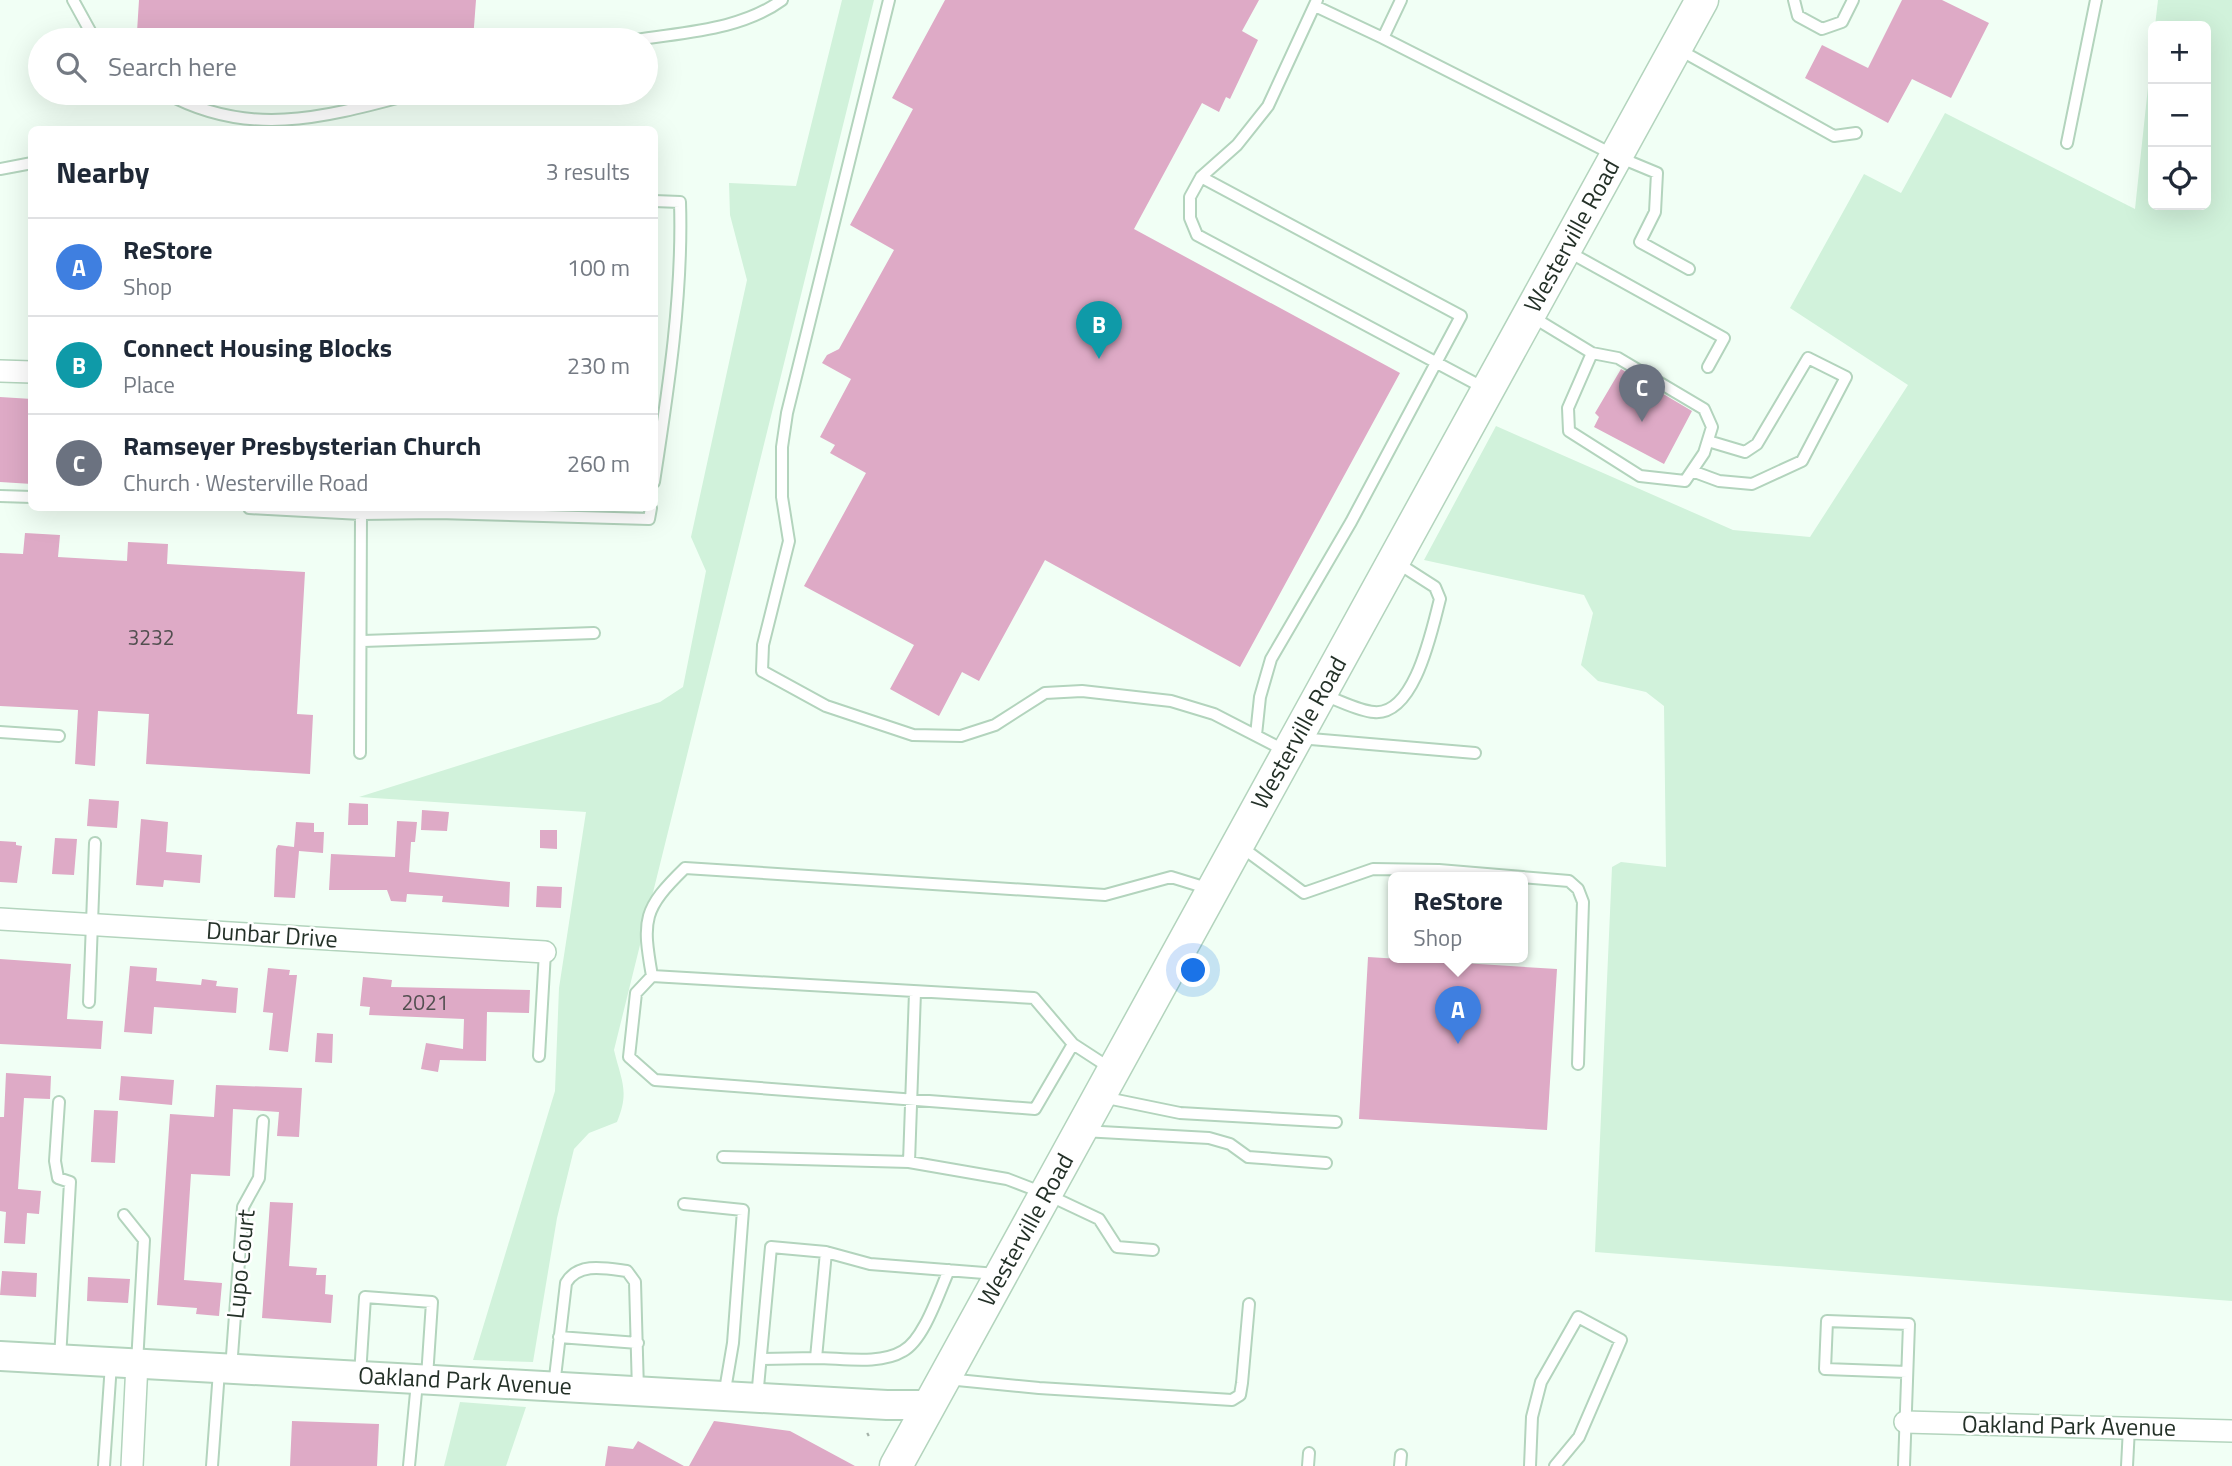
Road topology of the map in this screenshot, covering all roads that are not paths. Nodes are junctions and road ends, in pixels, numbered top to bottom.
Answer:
1 (73, 0) edge
2 (782, 0) edge
3 (889, 0) edge
4 (1401, 0) edge
5 (1702, 0) edge
6 (1794, 0) edge
7 (1853, 0) edge
8 (2096, 0) edge
9 (1316, 3) edge
10 (88, 28) edge
11 (658, 36) edge
12 (1383, 38) junction
13 (1676, 48) junction
14 (188, 105) edge
15 (369, 105) edge
16 (1856, 133) dead end
17 (2067, 144) dead end
18 (1616, 156) junction
19 (28, 164) edge
20 (0, 169) edge
21 (1201, 177) junction
22 (658, 201) edge
23 (1564, 250) junction
24 (1689, 269) dead end
25 (1529, 315) junction
26 (1592, 354) junction
27 (1436, 363) junction
28 (1708, 367) dead end
29 (0, 371) edge
30 (28, 372) edge
31 (1488, 390) junction
32 (1707, 442) junction
33 (658, 458) edge
34 (1692, 471) junction
35 (0, 496) edge
36 (28, 497) edge
37 (305, 511) edge
38 (650, 511) edge
39 (361, 514) junction
40 (1394, 560) junction
41 (594, 633) dead end
42 (363, 640) junction
43 (1321, 694) junction
44 (0, 732) edge
45 (1256, 735) junction
46 (59, 736) dead end
47 (1292, 745) junction
48 (360, 753) dead end
49 (1475, 753) dead end
50 (95, 843) dead end
51 (1238, 845) junction
52 (1465, 872) edge
53 (1528, 877) edge
54 (1213, 890) junction
55 (0, 919) edge
56 (92, 924) junction
57 (545, 952) joint
58 (652, 976) junction
59 (915, 992) junction
60 (89, 1002) dead end
61 (1073, 1044) junction
62 (539, 1056) dead end
63 (1578, 1063) dead end
64 (1106, 1084) junction
65 (910, 1099) junction
66 (59, 1102) dead end
67 (262, 1121) dead end
68 (1336, 1122) dead end
69 (1081, 1130) junction
70 (723, 1157) dead end
71 (909, 1162) junction
72 (1326, 1163) dead end
73 (1046, 1194) junction
74 (684, 1204) dead end
75 (124, 1215) dead end
76 (1153, 1250) dead end
77 (826, 1252) junction
78 (949, 1270) junction
79 (1002, 1274) junction
80 (1249, 1304) dead end
81 (559, 1337) junction
82 (638, 1342) junction
83 (0, 1356) edge
84 (816, 1358) junction
85 (60, 1359) junction
86 (761, 1359) junction
87 (124, 1363) junction
88 (225, 1368) junction
89 (1907, 1372) junction
90 (360, 1376) junction
91 (422, 1379) junction
92 (554, 1386) junction
93 (638, 1391) junction
94 (937, 1392) junction
95 (724, 1396) junction
96 (758, 1398) junction
97 (1905, 1422) junction
98 (2129, 1428) junction
99 (2232, 1431) edge
100 (1309, 1453) dead end
101 (104, 1466) edge
102 (132, 1466) edge
103 (212, 1466) edge
104 (409, 1466) edge
105 (896, 1466) edge
106 (1308, 1466) edge
107 (1530, 1466) edge
108 (1555, 1466) edge
109 (1904, 1466) edge
110 (2127, 1466) edge

1 - 10 lane
2 - 11 lane
3 - 45 lane
4 - 12 lane
5 - 13 main road, Westerville Road
6 - 7 lane
8 - 17 lane
9 - 12 lane
9 - 21 lane
12 - 18 lane
13 - 16 lane
13 - 18 main road, Westerville Road
14 - 15 lane
18 - 23 main road, Westerville Road
18 - 24 lane
19 - 20 lane
21 - 27 lane
21 - 27 lane
22 - 33 lane
23 - 25 main road, Westerville Road
23 - 28 lane
25 - 26 lane
25 - 31 main road, Westerville Road
26 - 32 lane
26 - 34 lane
27 - 31 lane
27 - 45 lane
29 - 30 street
31 - 40 main road, Westerville Road
32 - 34 lane
32 - 34 lane
35 - 36 lane
37 - 39 lane
38 - 39 lane
39 - 42 lane
40 - 43 main road, Westerville Road
40 - 43 lane
41 - 42 lane
42 - 48 lane
43 - 47 main road, Westerville Road
44 - 46 lane
45 - 47 lane
47 - 49 lane
47 - 51 main road, Westerville Road
50 - 56 lane
51 - 52 lane
51 - 54 main road, Westerville Road
53 - 63 lane
54 - 58 lane
54 - 64 main road, Westerville Road
55 - 56 street, Dunbar Drive
56 - 57 street, Dunbar Drive
56 - 60 lane
57 - 62 lane
58 - 59 lane
58 - 65 lane
59 - 61 lane
59 - 65 lane
61 - 64 lane
61 - 65 lane
64 - 68 lane
64 - 69 main road, Westerville Road
65 - 71 lane
66 - 85 lane
67 - 88 lane, Lupo Court
69 - 72 lane
69 - 73 main road, Westerville Road
70 - 71 lane
71 - 73 lane
73 - 76 lane
73 - 79 main road, Westerville Road
74 - 95 lane
75 - 87 lane
77 - 78 lane
77 - 84 lane
77 - 86 lane
78 - 79 lane
78 - 84 lane
79 - 94 main road, Westerville Road
80 - 94 lane
81 - 82 lane
81 - 82 lane
81 - 92 lane
82 - 93 lane
83 - 85 main road, Oakland Park Avenue
84 - 86 lane
85 - 87 main road, Oakland Park Avenue
86 - 96 lane
87 - 88 main road, Oakland Park Avenue
87 - 101 lane
87 - 102 street
88 - 90 main road, Oakland Park Avenue
88 - 103 lane, Lupo Court
89 - 89 lane
89 - 97 lane
90 - 91 main road, Oakland Park Avenue
90 - 91 lane
91 - 92 main road, Oakland Park Avenue
91 - 104 lane
92 - 93 main road, Oakland Park Avenue
93 - 95 main road, Oakland Park Avenue
94 - 96 main road, Oakland Park Avenue
94 - 105 main road, Westerville Road
95 - 96 main road, Oakland Park Avenue
97 - 98 street, Oakland Park Avenue
97 - 109 lane
98 - 99 street, Oakland Park Avenue
98 - 110 lane
100 - 106 lane
107 - 108 lane

